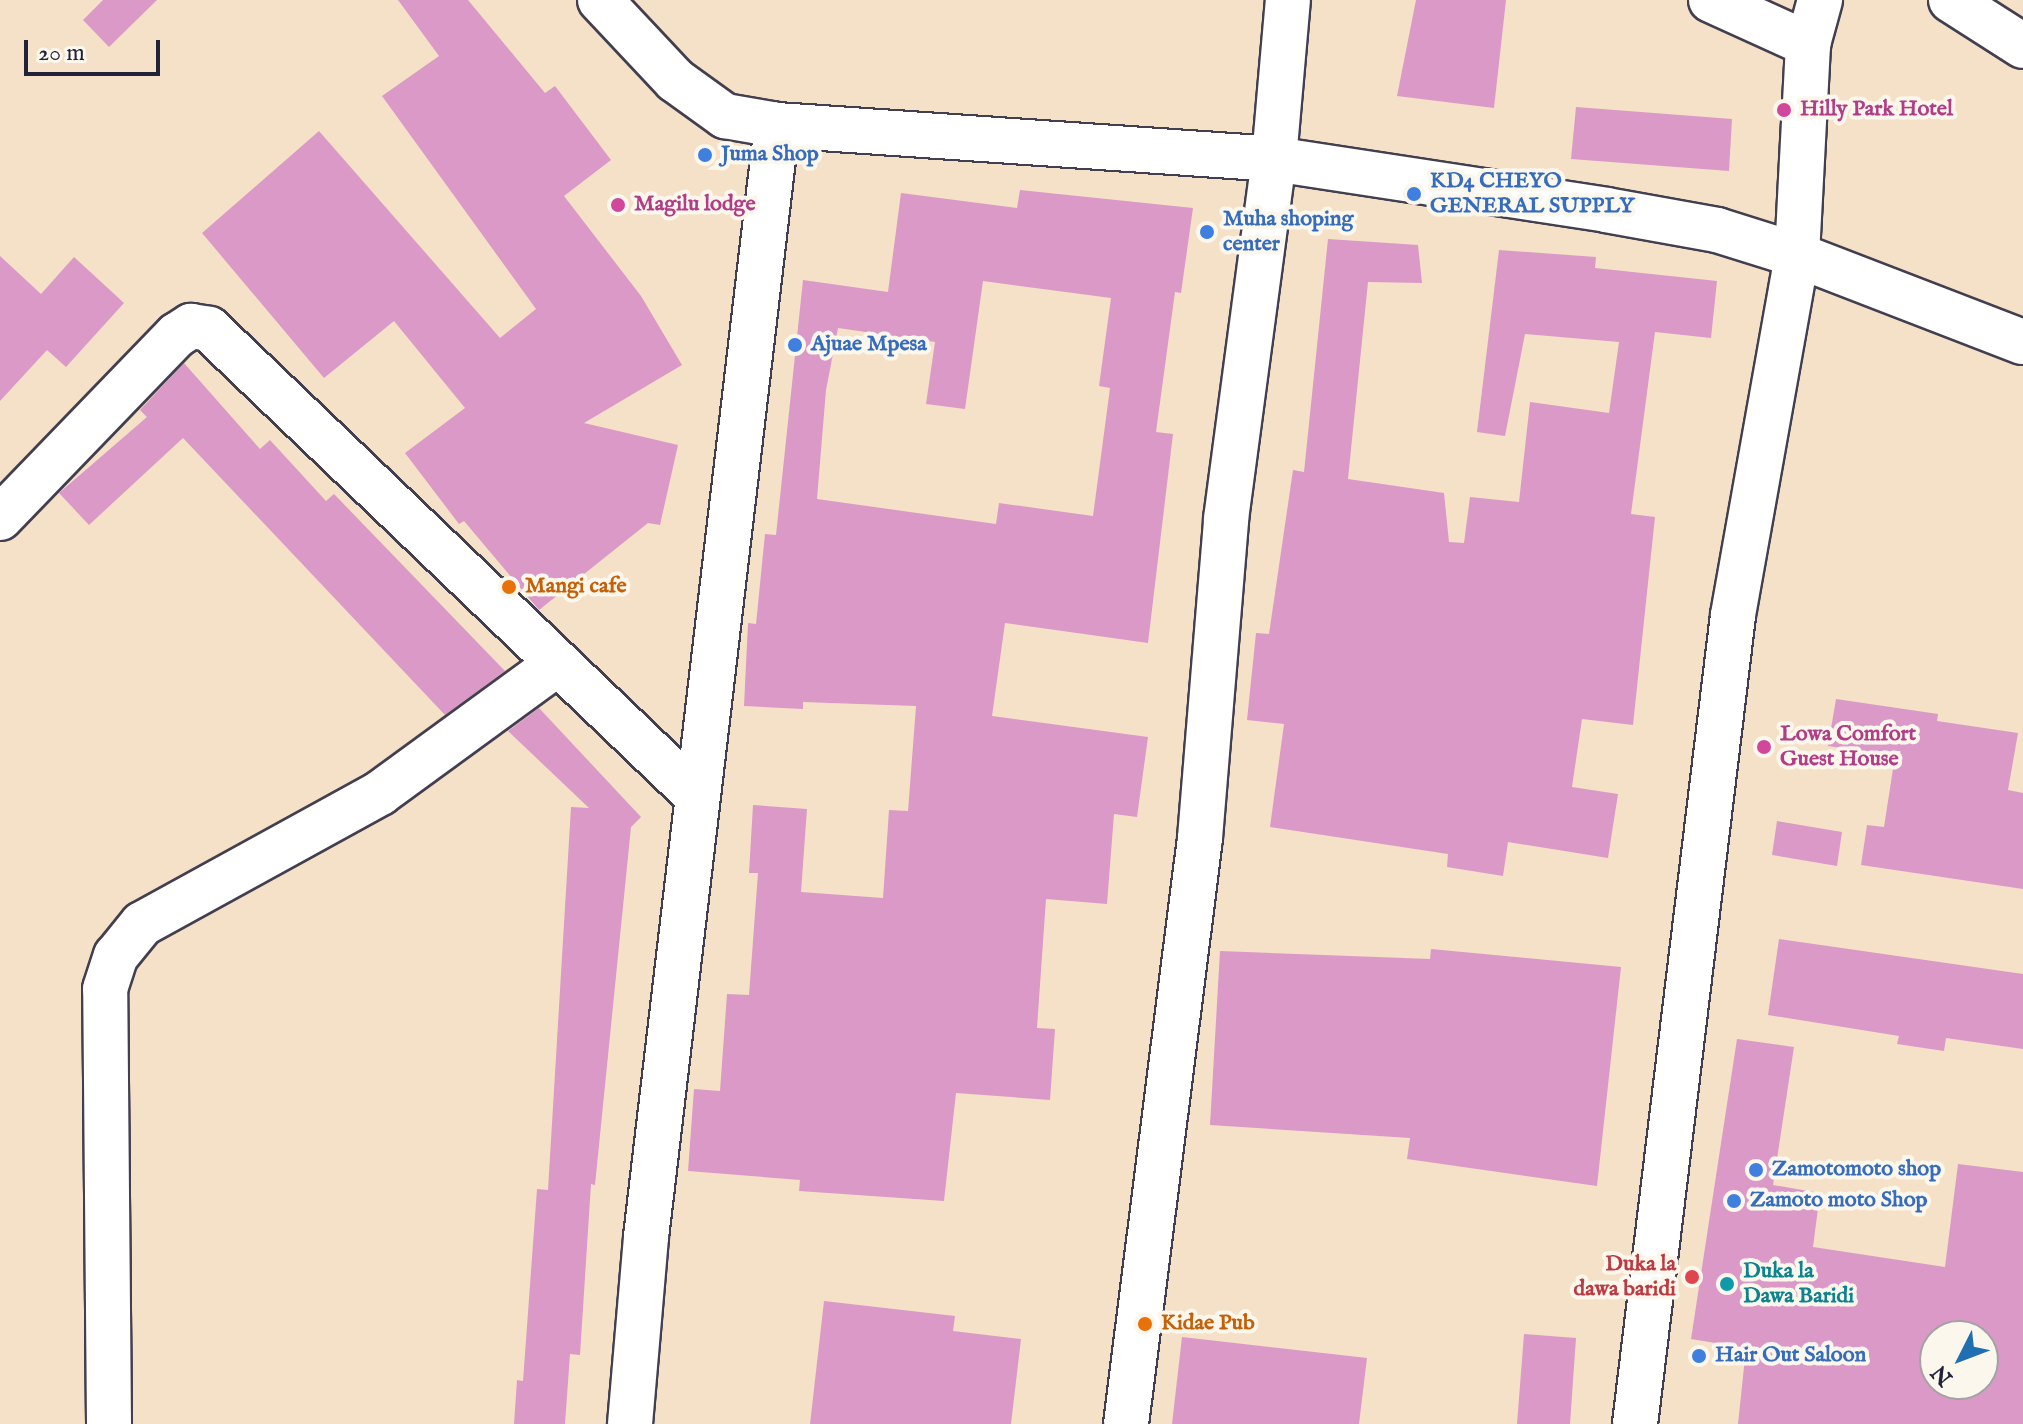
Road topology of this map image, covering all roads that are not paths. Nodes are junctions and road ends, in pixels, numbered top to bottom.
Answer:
1 (600, 0) edge
2 (1288, 0) edge
3 (1711, 0) edge
4 (1820, 0) edge
5 (1951, 0) edge
6 (1808, 44) junction
7 (2023, 46) edge
8 (777, 125) junction
9 (1274, 159) junction
10 (1797, 255) junction
11 (2023, 342) edge
12 (0, 518) edge
13 (557, 664) junction
14 (697, 796) junction
15 (109, 1424) edge
16 (630, 1424) edge
17 (1126, 1424) edge
18 (1635, 1424) edge

1 - 8 street
2 - 9 street
3 - 6 street
4 - 6 street
5 - 7 street
6 - 10 street
8 - 9 street
8 - 14 street
9 - 10 street
9 - 17 street
10 - 11 street
10 - 18 street
12 - 13 street
13 - 14 street
13 - 15 street
14 - 16 street

